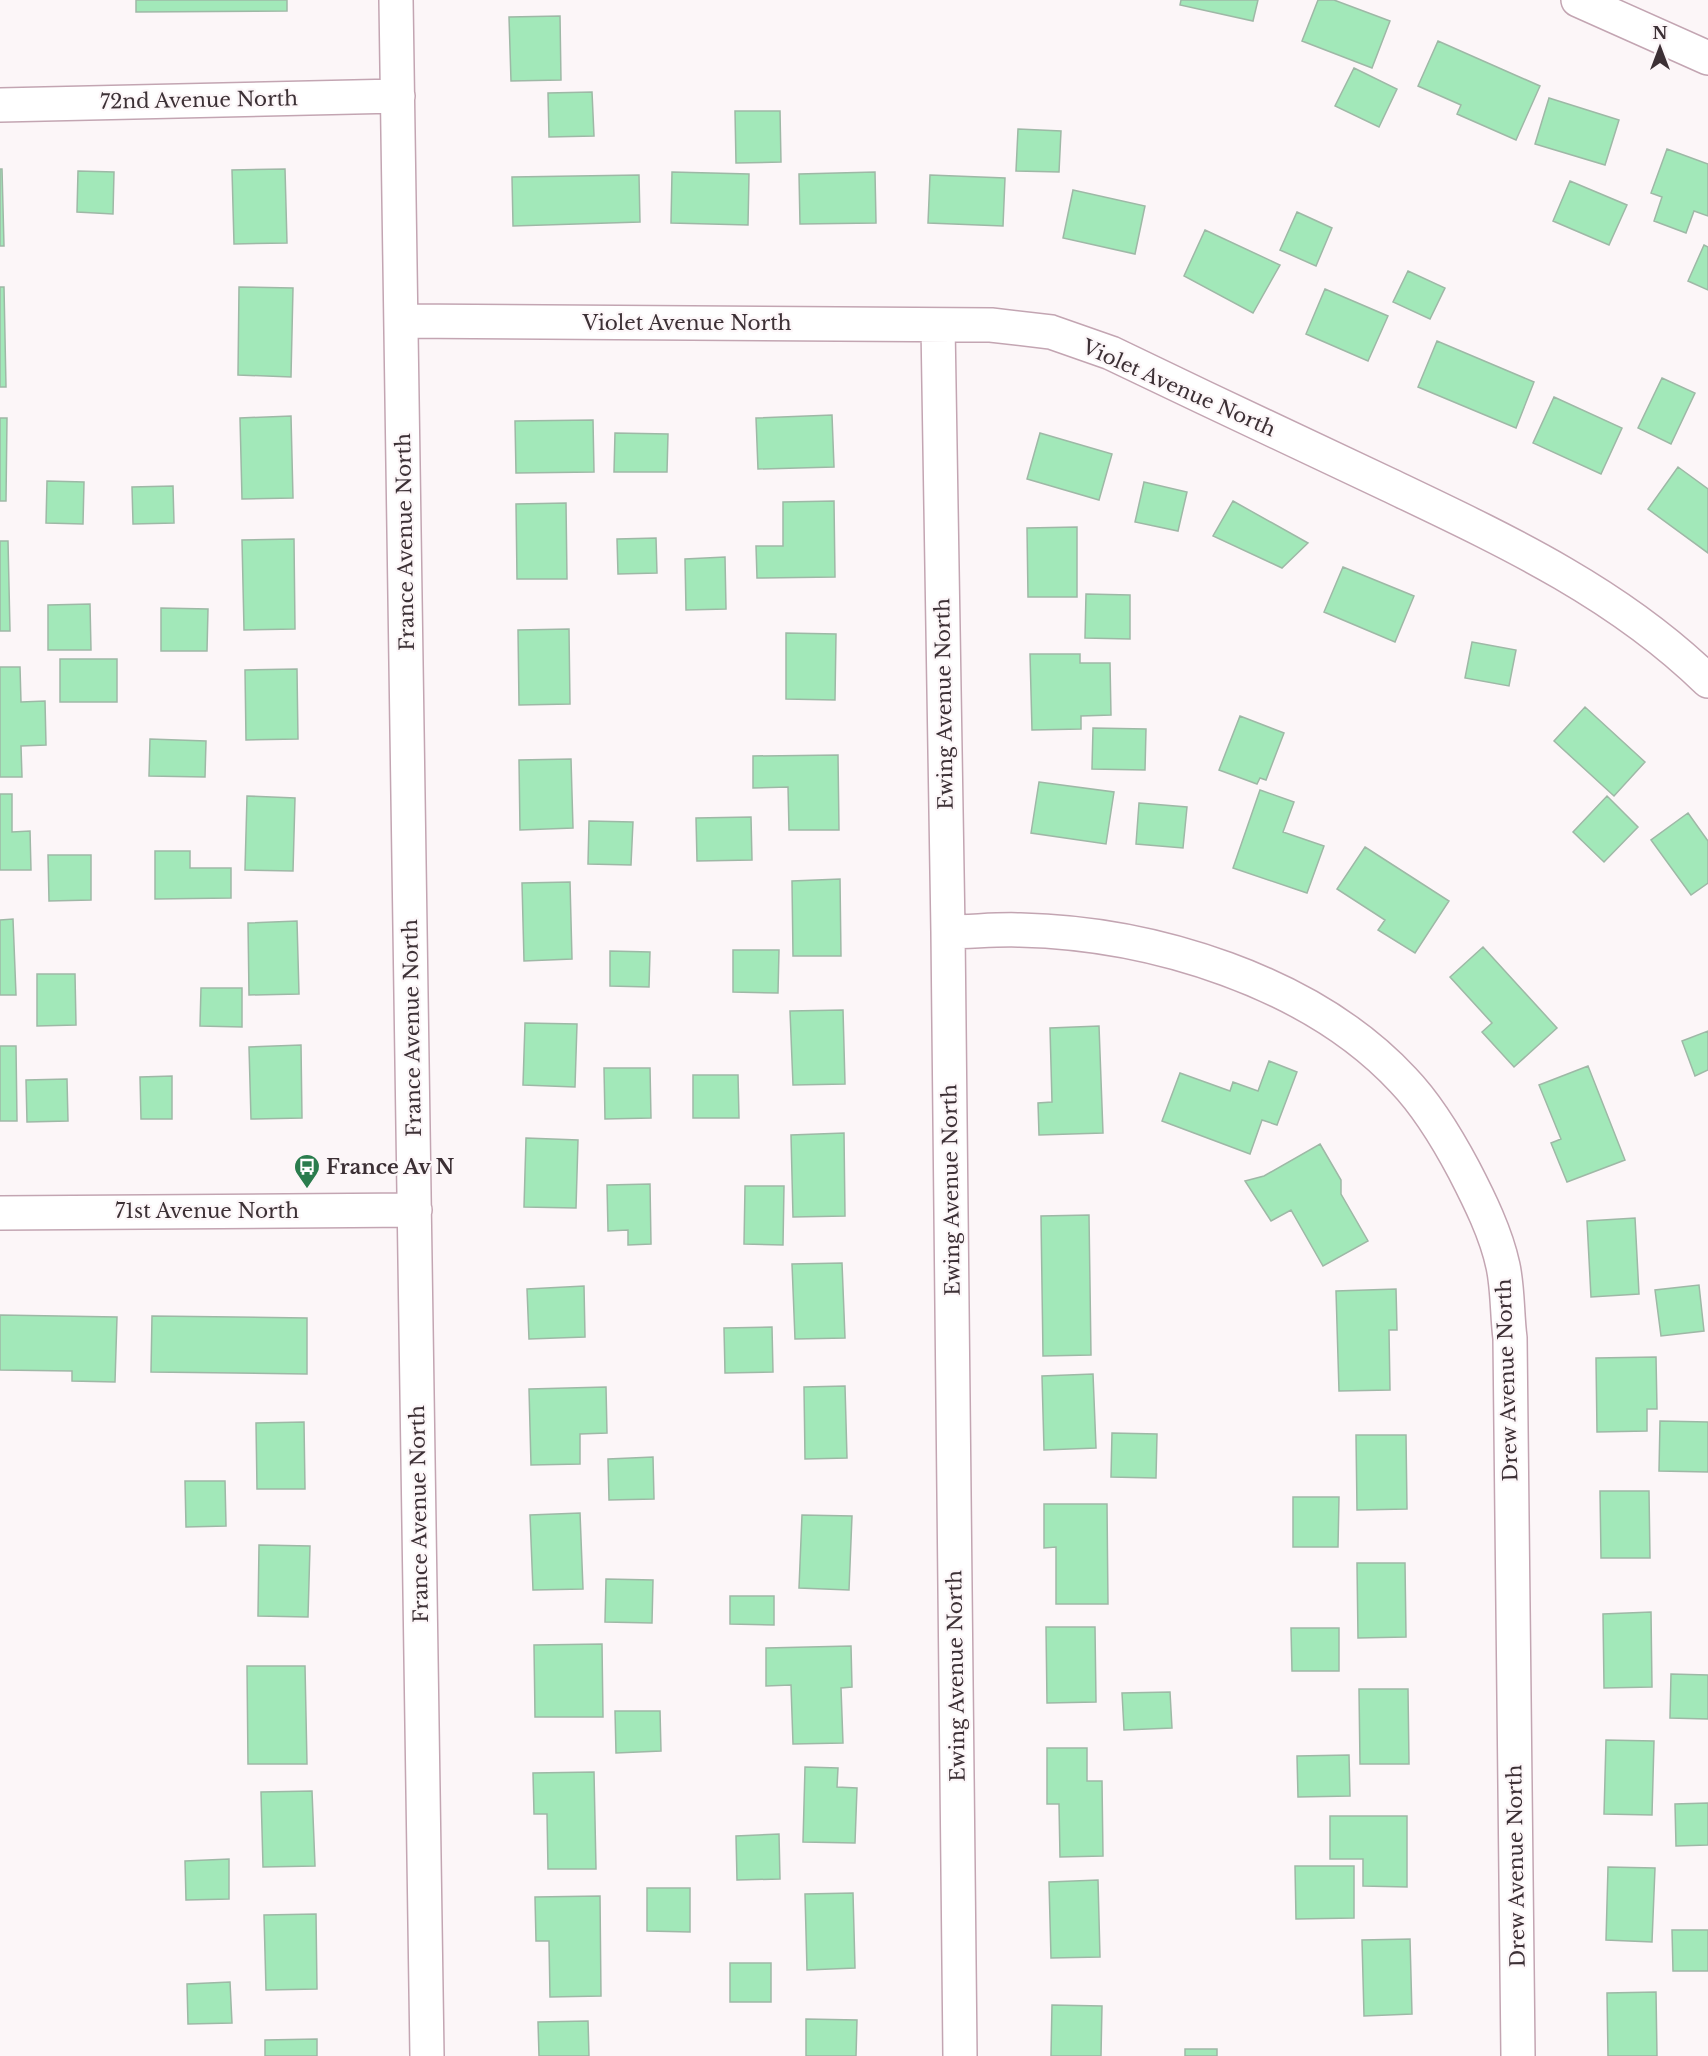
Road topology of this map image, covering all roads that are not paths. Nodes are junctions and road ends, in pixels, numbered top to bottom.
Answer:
1 (396, 0) edge
2 (1578, 0) edge
3 (1708, 58) edge
4 (398, 96) junction
5 (0, 105) edge
6 (402, 321) junction
7 (938, 325) junction
8 (1708, 681) edge
9 (948, 932) junction
10 (415, 1210) junction
11 (0, 1212) edge
12 (427, 2056) edge
13 (960, 2056) edge
14 (1518, 2056) edge

1 - 4 street, France Avenue North
2 - 3 street
4 - 5 street, 72nd Avenue North
4 - 6 street, France Avenue North
6 - 7 street, Violet Avenue North
6 - 10 street, France Avenue North
7 - 8 street, Violet Avenue North
7 - 9 street, Ewing Avenue North
9 - 13 street, Ewing Avenue North
9 - 14 street, Drew Avenue North
10 - 11 street, 71st Avenue North
10 - 12 street, France Avenue North

